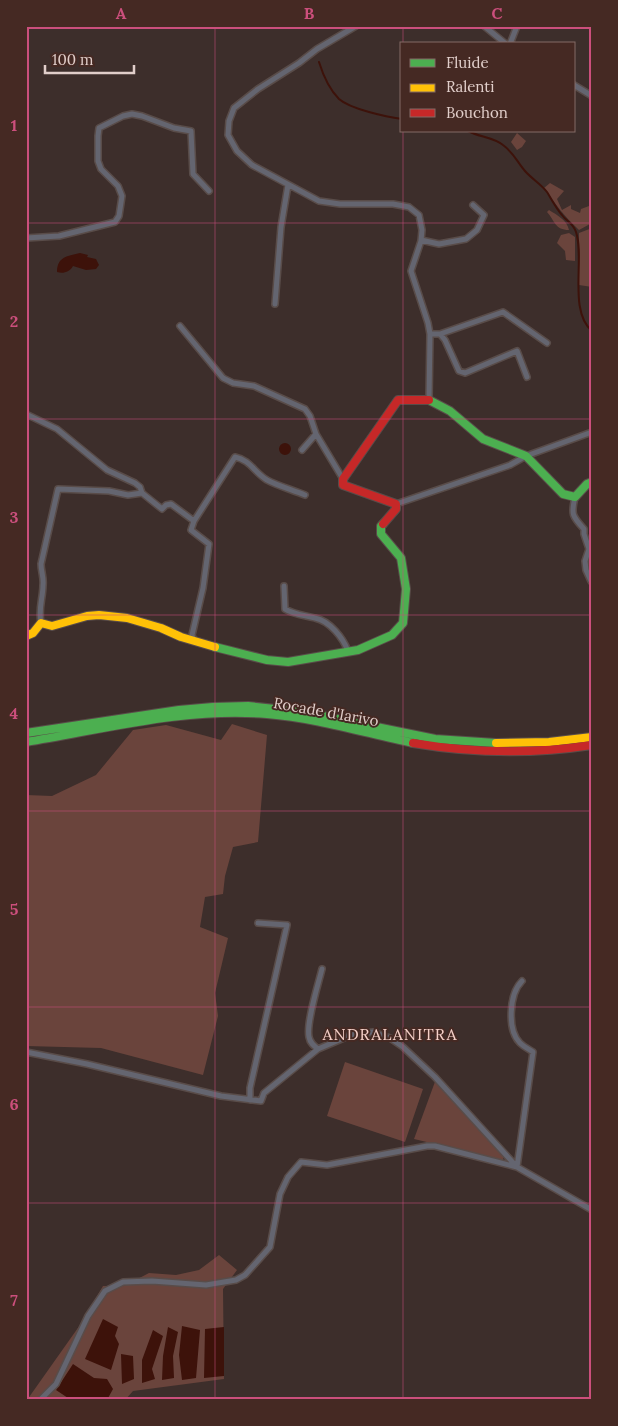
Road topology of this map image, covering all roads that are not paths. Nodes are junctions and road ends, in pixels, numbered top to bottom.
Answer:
1 (356, 26) edge
2 (484, 26) edge
3 (517, 26) edge
4 (504, 42) edge
5 (511, 42) edge
6 (576, 86) edge
7 (592, 96) edge
8 (288, 185) junction
9 (209, 191) dead end
10 (472, 205) dead end
11 (26, 238) edge
12 (421, 240) junction
13 (275, 304) dead end
14 (180, 326) dead end
15 (430, 334) junction
16 (440, 334) junction
17 (547, 343) dead end
18 (527, 376) dead end
19 (429, 400) junction
20 (26, 417) edge
21 (592, 432) edge
22 (316, 434) junction
23 (302, 450) dead end
24 (526, 456) junction
25 (343, 479) junction
26 (592, 482) edge
27 (142, 493) junction
28 (305, 495) dead end
29 (575, 497) junction
30 (396, 504) junction
31 (194, 521) junction
32 (591, 581) edge
33 (284, 586) dead end
34 (41, 622) junction
35 (26, 636) edge
36 (194, 641) junction
37 (348, 651) junction
38 (26, 733) edge
39 (592, 736) edge
40 (26, 742) edge
41 (592, 745) edge
42 (258, 923) dead end
43 (322, 969) dead end
44 (522, 981) dead end
45 (318, 1049) junction
46 (26, 1052) edge
47 (250, 1100) junction
48 (517, 1167) junction
49 (592, 1210) edge
50 (40, 1400) edge

1 - 8 street
2 - 4 street
3 - 5 street
6 - 7 street
8 - 12 street
8 - 13 street
9 - 11 street
10 - 12 street
12 - 15 street
14 - 22 street
15 - 16 street
15 - 19 street
16 - 17 street
16 - 18 street
19 - 24 main road
19 - 25 main road
20 - 27 street
21 - 24 street
22 - 23 street
22 - 25 street
24 - 29 main road
24 - 30 street
25 - 30 main road
26 - 29 main road
27 - 31 street
27 - 34 street
28 - 31 street
29 - 32 street
30 - 37 main road
31 - 36 street
33 - 37 street
34 - 35 main road
34 - 36 main road
36 - 37 main road
38 - 39 main road, Rocade d'Iarivo
40 - 41 main road, Rocade d'Iarivo
42 - 47 street
43 - 45 street
44 - 48 street
45 - 47 street
45 - 48 street
46 - 47 street
48 - 49 street
48 - 50 street

